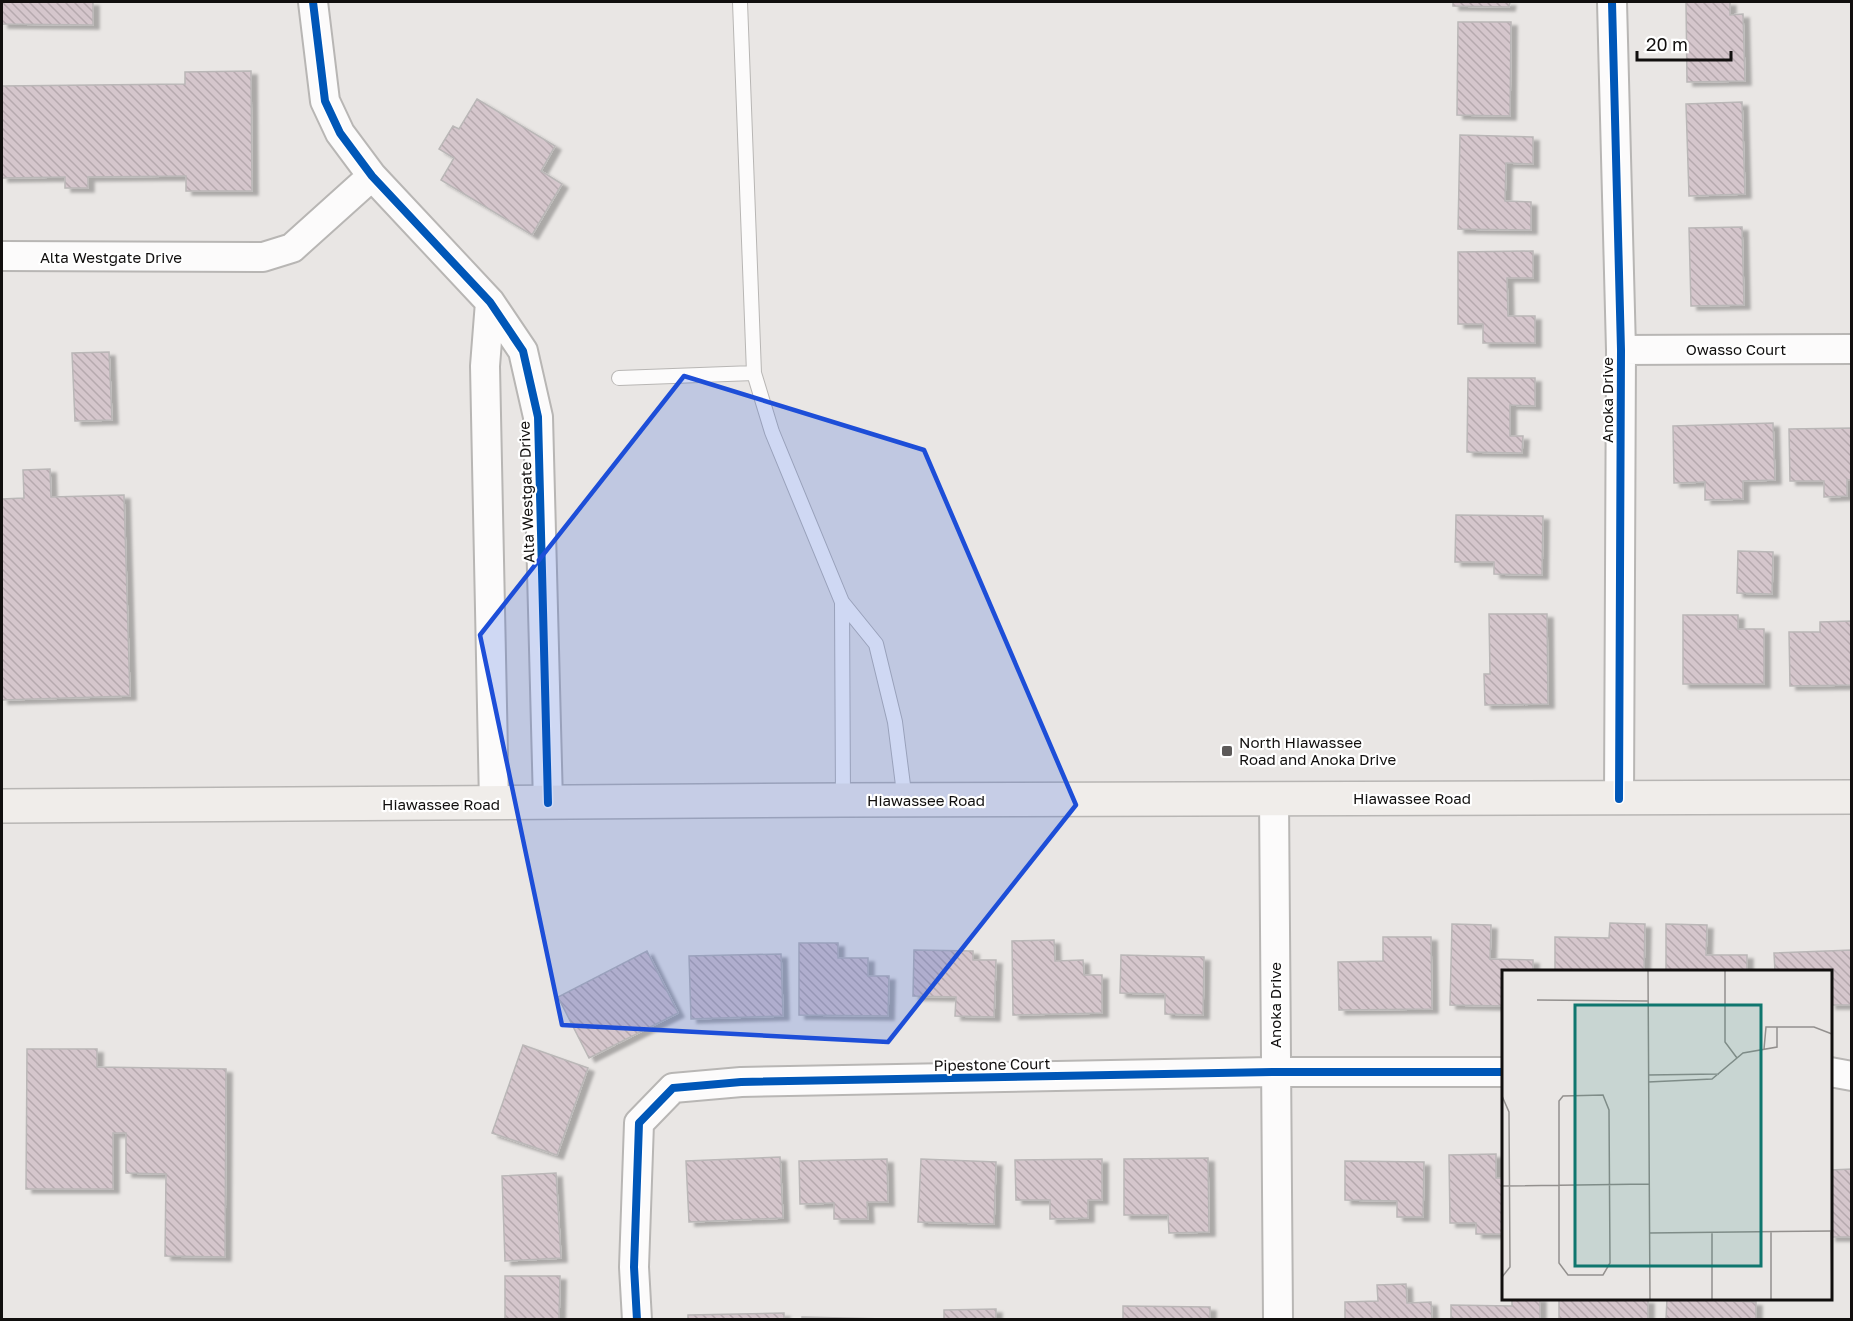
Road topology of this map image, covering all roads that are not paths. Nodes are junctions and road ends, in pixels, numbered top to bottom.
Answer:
1 (313, 2) edge
2 (740, 2) edge
3 (1612, 2) edge
4 (372, 176) junction
5 (2, 256) edge
6 (490, 302) junction
7 (1851, 349) edge
8 (1621, 350) junction
9 (754, 373) junction
10 (619, 378) dead end
11 (842, 602) junction
12 (1851, 796) edge
13 (1274, 798) junction
14 (1619, 799) junction
15 (843, 800) junction
16 (905, 801) junction
17 (494, 803) junction
18 (548, 803) junction
19 (2, 806) edge
20 (1276, 1072) junction
21 (1502, 1072) edge
22 (1832, 1072) edge
23 (1851, 1076) edge
24 (637, 1320) edge
25 (1278, 1320) edge

1 - 4 street, Alta Westgate Drive
2 - 9 lane
3 - 8 street, Anoka Drive
4 - 5 street, Alta Westgate Drive
4 - 6 street, Alta Westgate Drive
6 - 17 street
6 - 18 street, Alta Westgate Drive
7 - 8 street, Owasso Court
8 - 14 street, Anoka Drive
9 - 10 lane
9 - 11 lane
11 - 15 lane
11 - 16 lane
12 - 14 main road, Hiawassee Road
13 - 14 main road, Hiawassee Road
13 - 16 main road, Hiawassee Road
13 - 20 street, Anoka Drive
15 - 16 main road, Hiawassee Road
15 - 18 main road, Hiawassee Road
17 - 18 main road, Hiawassee Road
17 - 19 main road, Hiawassee Road
20 - 21 street, Pipestone Court
20 - 24 street, Pipestone Court
20 - 25 street, Anoka Drive
22 - 23 street

